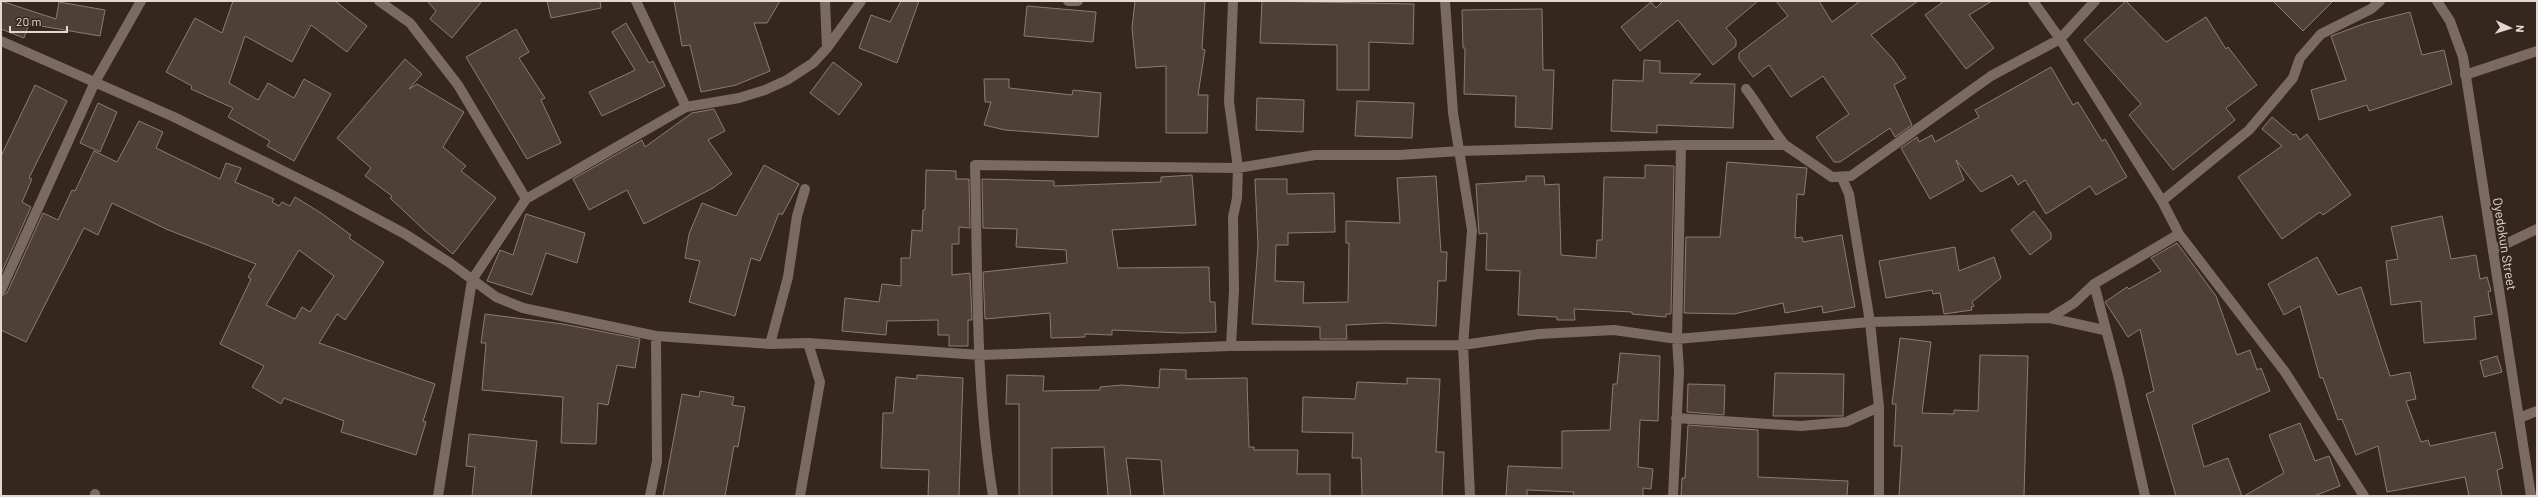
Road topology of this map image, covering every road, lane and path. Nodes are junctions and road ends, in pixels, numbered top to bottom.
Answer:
1 (141, 1) edge
2 (378, 1) edge
3 (636, 1) edge
4 (825, 1) edge
5 (861, 1) edge
6 (1068, 1) edge
7 (1078, 1) edge
8 (1233, 1) edge
9 (1446, 1) edge
10 (2033, 1) edge
11 (2095, 1) edge
12 (2380, 1) edge
13 (2437, 1) edge
14 (2060, 39) junction
15 (1, 41) edge
16 (827, 48) junction
17 (2537, 51) edge
18 (2465, 75) junction
19 (95, 82) junction
20 (1746, 89) dead end
21 (686, 106) junction
22 (1681, 145) junction
23 (1784, 145) junction
24 (1460, 151) junction
25 (1238, 168) junction
26 (1842, 178) junction
27 (805, 189) dead end
28 (526, 199) junction
29 (2162, 201) junction
30 (2537, 228) edge
31 (2179, 234) junction
32 (2493, 250) junction
33 (472, 280) junction
34 (2094, 284) junction
35 (1, 290) edge
36 (2050, 318) junction
37 (1870, 322) junction
38 (2104, 330) junction
39 (656, 336) junction
40 (1677, 339) junction
41 (808, 343) junction
42 (770, 344) junction
43 (1463, 345) junction
44 (1231, 346) junction
45 (980, 355) junction
46 (1880, 407) junction
47 (2537, 411) edge
48 (1676, 418) junction
49 (2519, 418) junction
50 (438, 496) edge
51 (650, 496) edge
52 (800, 496) edge
53 (993, 496) edge
54 (1470, 496) edge
55 (1673, 496) edge
56 (1880, 496) edge
57 (2145, 496) edge
58 (2364, 496) edge
59 (2531, 496) edge

1 - 19 street
2 - 28 street
3 - 21 street
4 - 16 street
5 - 16 street
6 - 7 street
8 - 25 street
9 - 24 street
10 - 14 street
11 - 14 street
12 - 29 street
13 - 18 street, Oyedokun Street
14 - 26 street
14 - 29 street
15 - 19 street
16 - 21 street
17 - 18 street
18 - 32 street, Oyedokun Street
19 - 33 street
19 - 35 street
20 - 23 street
21 - 28 street
22 - 23 street
22 - 24 street
22 - 40 street
23 - 26 street
24 - 25 street
24 - 43 street
25 - 44 street
25 - 45 street
26 - 37 street
27 - 42 street
28 - 33 street
29 - 31 street
30 - 32 street
31 - 34 street
31 - 58 street
32 - 49 street, Oyedokun Street
33 - 39 street
33 - 50 street
34 - 36 street
34 - 38 street
36 - 37 street
36 - 38 street
37 - 40 street
37 - 46 street
38 - 57 street
39 - 42 street
39 - 51 street
40 - 43 street
40 - 48 street
41 - 42 street
41 - 45 street
41 - 52 street
43 - 44 street
43 - 54 street
44 - 45 street
45 - 53 street
46 - 48 street
46 - 56 street
47 - 49 street
48 - 55 street
49 - 59 street, Oyedokun Street

